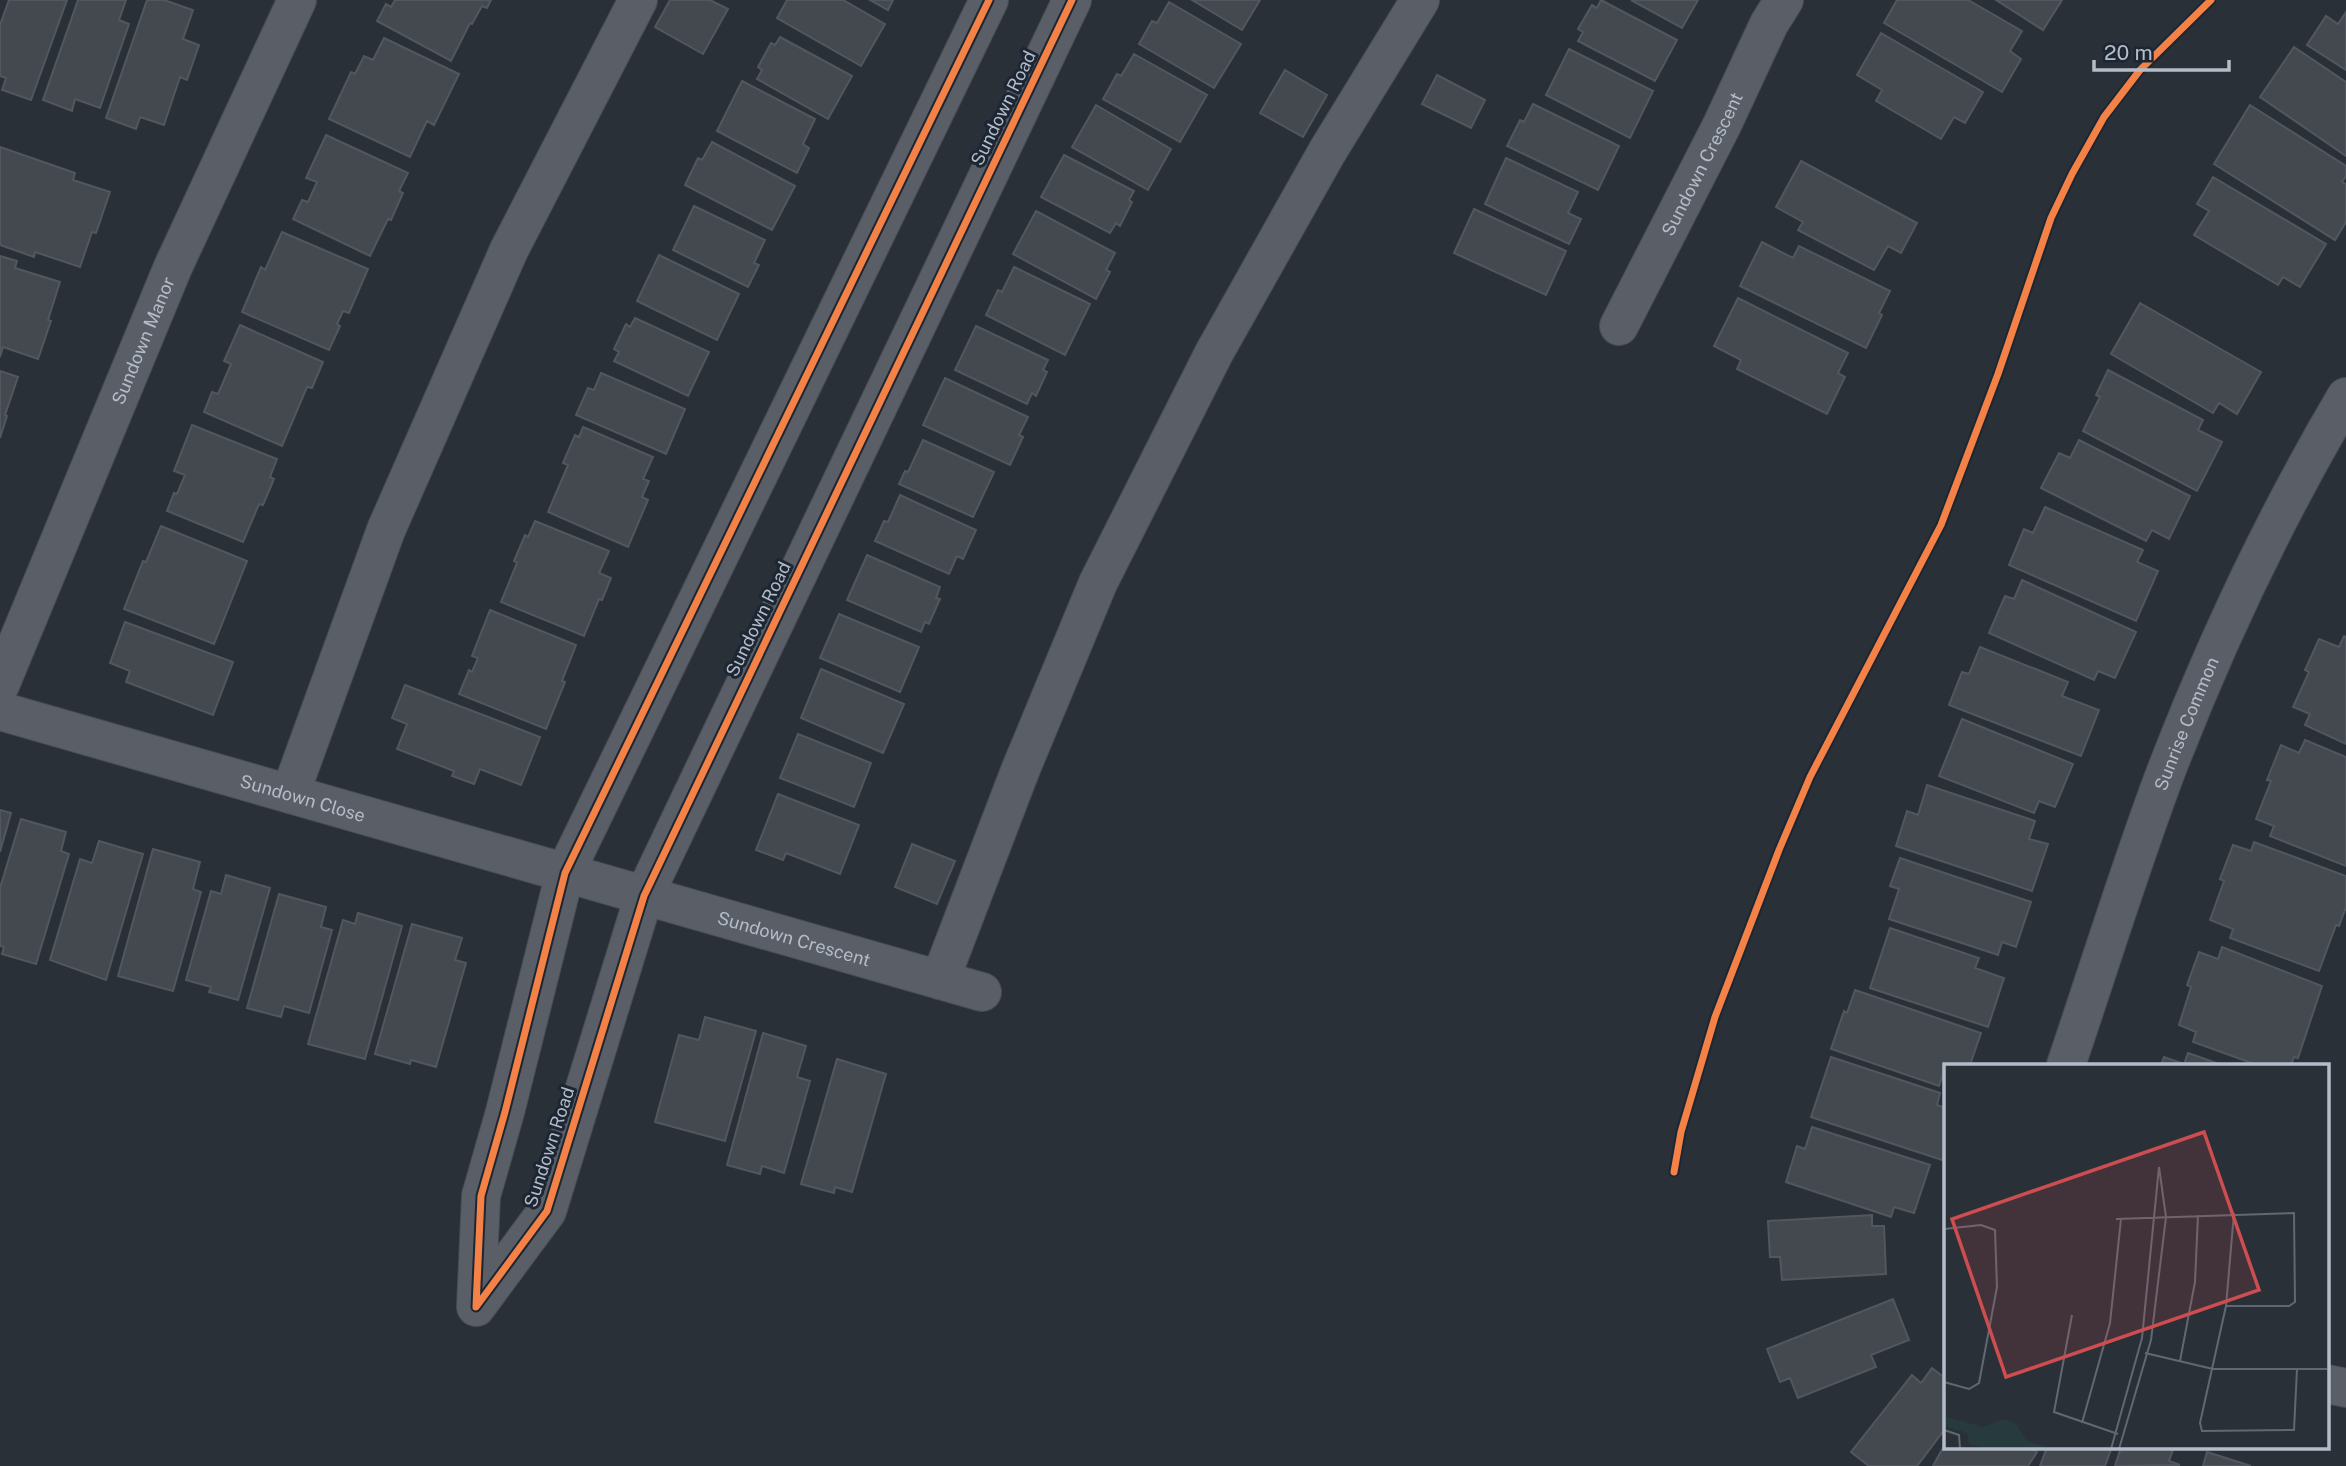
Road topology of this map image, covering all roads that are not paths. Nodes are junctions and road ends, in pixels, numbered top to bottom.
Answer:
1 (297, 0) edge
2 (638, 0) edge
3 (989, 0) edge
4 (1072, 0) edge
5 (1420, 0) edge
6 (1784, 0) edge
7 (1619, 326) dead end
8 (2346, 397) edge
9 (0, 685) edge
10 (0, 711) edge
11 (290, 794) junction
12 (565, 873) junction
13 (604, 884) joint
14 (644, 896) junction
15 (940, 980) junction
16 (982, 992) dead end
17 (2066, 1064) edge
18 (2328, 1384) edge
19 (2346, 1388) edge

1 - 9 street, Sundown Manor
2 - 11 street
3 - 12 street, Sundown Road
4 - 14 street, Sundown Road
5 - 15 street
6 - 7 street, Sundown Crescent
8 - 17 street, Sunrise Common
10 - 11 street, Sundown Close
11 - 12 street, Sundown Close
12 - 13 street, Sundown Close
12 - 14 street, Sundown Road
13 - 14 street, Sundown Crescent
14 - 15 street, Sundown Crescent
15 - 16 street, Sundown Crescent
18 - 19 street

